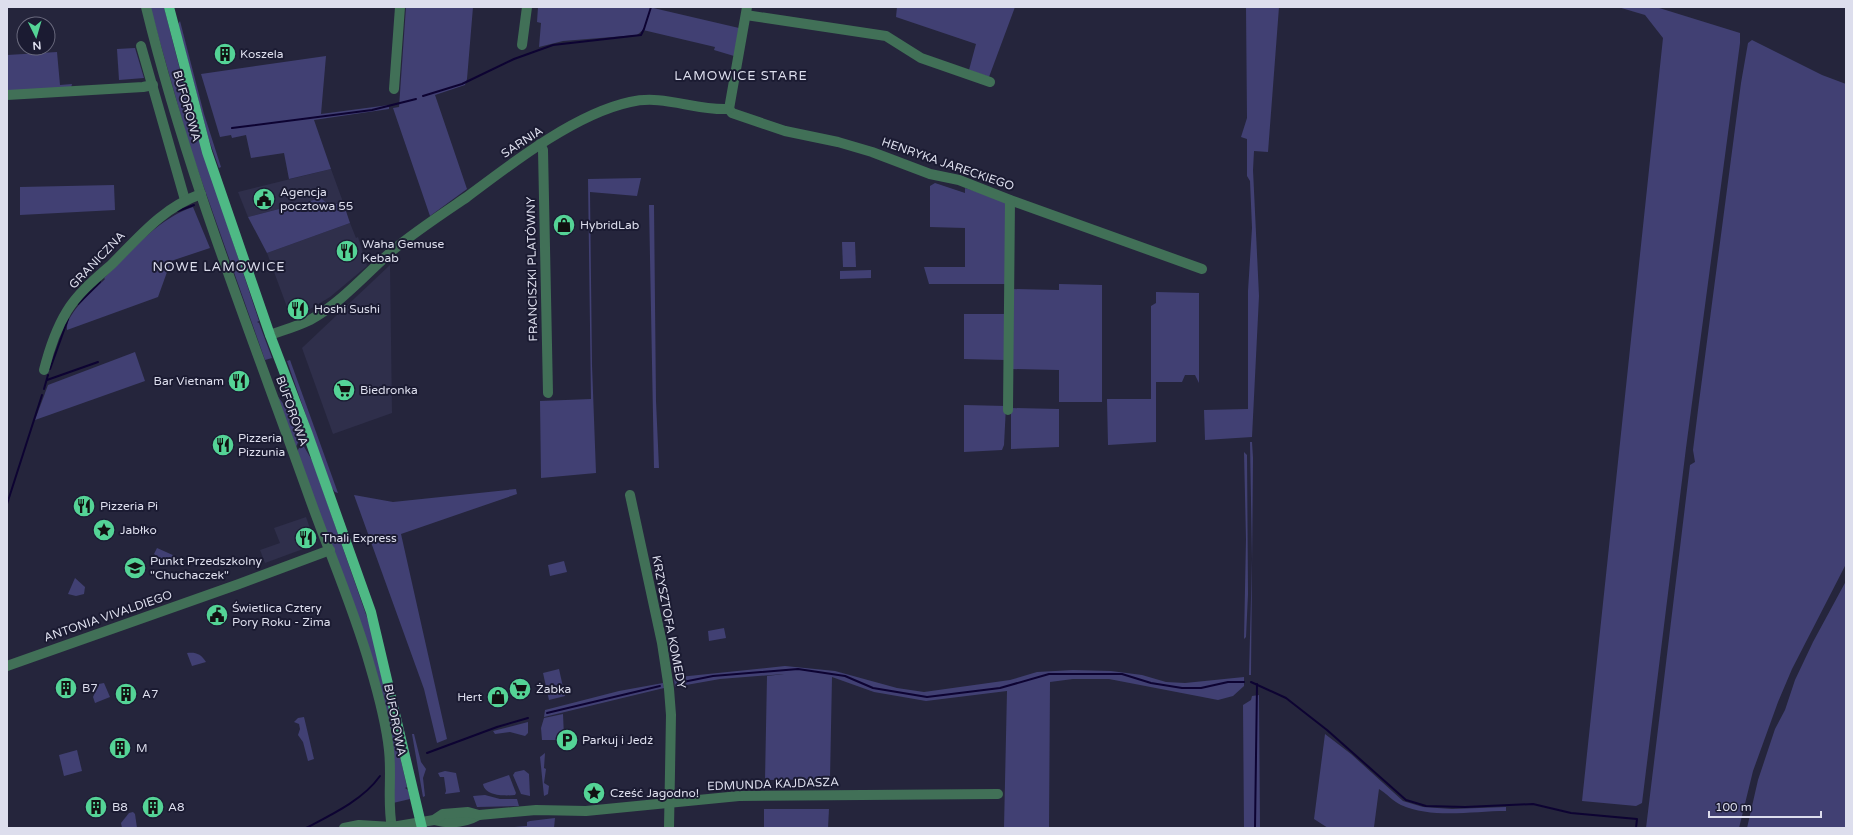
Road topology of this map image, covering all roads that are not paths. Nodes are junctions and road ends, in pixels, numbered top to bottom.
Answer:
1 (146, 7) edge
2 (169, 7) edge
3 (400, 7) edge
4 (527, 7) edge
5 (747, 11) edge
6 (522, 45) dead end
7 (141, 46) dead end
8 (990, 82) dead end
9 (153, 85) junction
10 (394, 89) dead end
11 (7, 95) edge
12 (729, 109) junction
13 (540, 144) junction
14 (201, 194) junction
15 (185, 200) junction
16 (1010, 200) junction
17 (1202, 269) dead end
18 (270, 335) junction
19 (44, 370) dead end
20 (548, 393) dead end
21 (1008, 410) dead end
22 (630, 495) dead end
23 (330, 550) junction
24 (7, 666) edge
25 (998, 794) dead end
26 (669, 804) junction
27 (422, 825) edge
28 (344, 828) edge
29 (392, 828) edge
30 (669, 828) edge

1 - 14 street, BUFOROWA
2 - 18 main road, BUFOROWA
3 - 10 street
4 - 6 street
5 - 8 street
5 - 12 street
7 - 9 street
9 - 11 street
9 - 15 street
12 - 13 street, SARNIA
12 - 16 street, HENRYKA JARECKIEGO
13 - 18 street, SARNIA
13 - 20 street, FRANCISZKI PLATÓWNY
14 - 15 street, GRANICZNA
14 - 23 street, BUFOROWA
15 - 19 street, GRANICZNA
16 - 17 street, HENRYKA JARECKIEGO
16 - 21 street
18 - 27 main road, BUFOROWA
22 - 26 street, KRZYSZTOFA KOMEDY
23 - 24 street, ANTONIA VIVALDIEGO
23 - 29 street, BUFOROWA
25 - 26 street, EDMUNDA KAJDASZA
26 - 27 street, EDMUNDA KAJDASZA
26 - 30 street, KRZYSZTOFA KOMEDY
27 - 29 street, EDMUNDA KAJDASZA
28 - 29 street, EDMUNDA KAJDASZA

